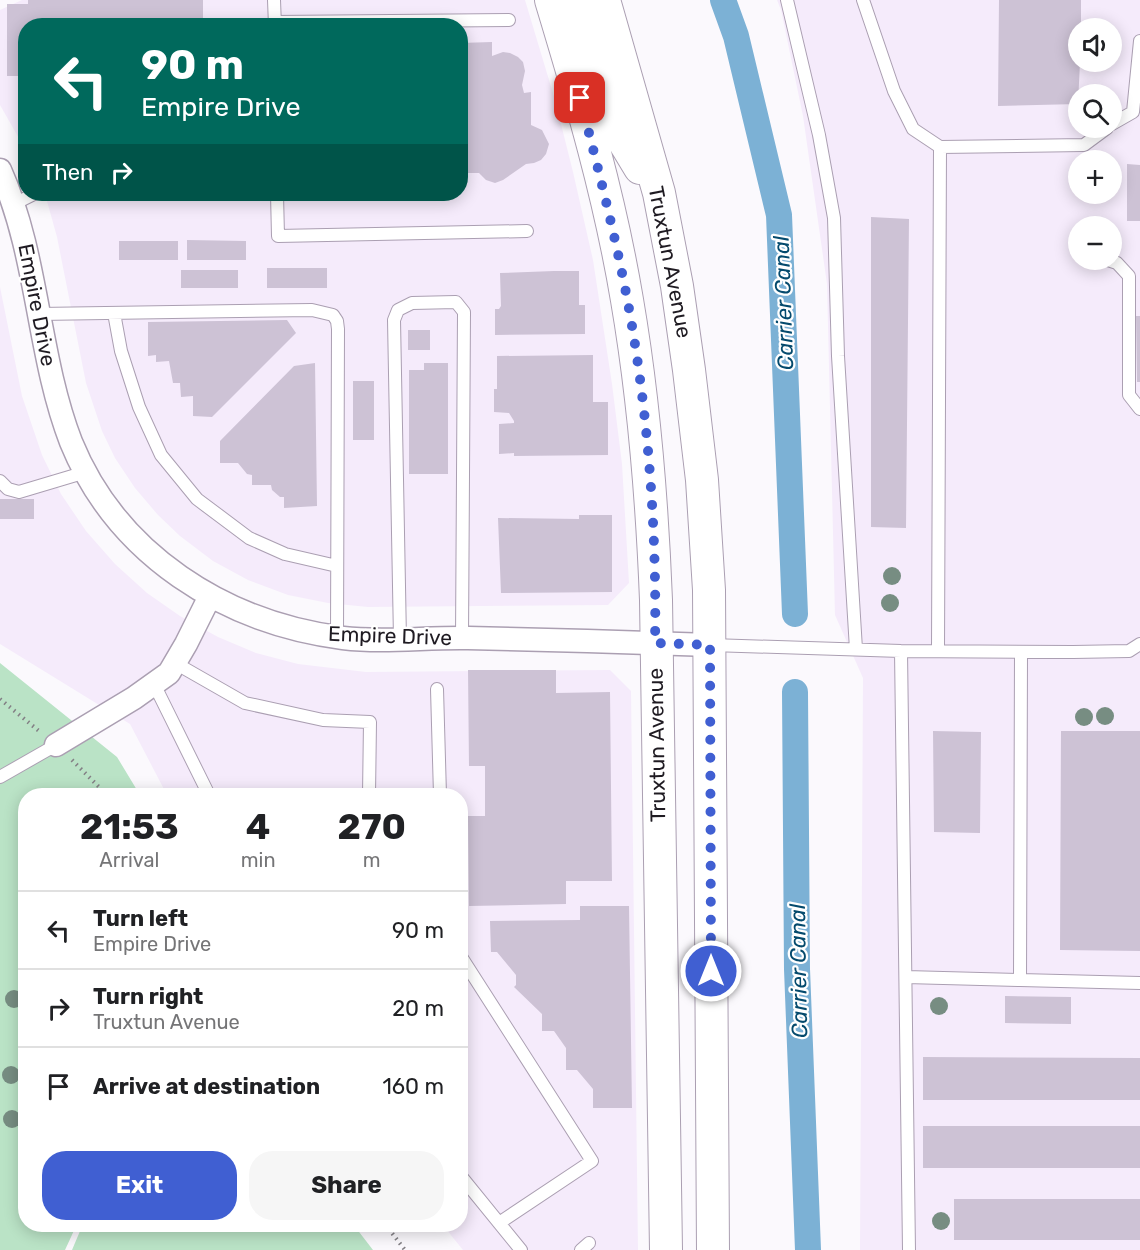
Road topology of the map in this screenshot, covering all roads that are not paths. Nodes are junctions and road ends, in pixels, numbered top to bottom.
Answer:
1 (274, 0) edge
2 (550, 0) edge
3 (577, 0) edge
4 (604, 0) edge
5 (787, 0) edge
6 (864, 0) edge
7 (275, 18) edge
8 (509, 20) dead end
9 (468, 21) edge
10 (1140, 41) edge
11 (1137, 115) edge
12 (1122, 120) edge
13 (1093, 138) edge
14 (940, 147) junction
15 (0, 170) edge
16 (659, 193) junction
17 (20, 201) edge
18 (277, 201) edge
19 (14, 204) junction
20 (527, 231) dead end
21 (1122, 267) edge
22 (1134, 276) edge
23 (114, 313) junction
24 (39, 314) junction
25 (1140, 409) edge
26 (86, 472) junction
27 (0, 481) edge
28 (337, 566) junction
29 (210, 596) junction
30 (337, 637) junction
31 (462, 638) junction
32 (400, 639) junction
33 (655, 643) junction
34 (1140, 644) edge
35 (710, 645) junction
36 (856, 649) junction
37 (901, 651) junction
38 (938, 651) junction
39 (1021, 652) junction
40 (175, 663) junction
41 (154, 684) junction
42 (437, 689) dead end
43 (56, 745) joint
44 (0, 777) edge
45 (206, 788) edge
46 (369, 788) edge
47 (440, 788) edge
48 (468, 967) edge
49 (906, 977) junction
50 (1020, 980) junction
51 (1140, 983) edge
52 (468, 1184) edge
53 (499, 1223) junction
54 (521, 1250) edge
55 (666, 1250) edge
56 (713, 1250) edge
57 (909, 1250) edge

1 - 7 lane
2 - 33 main road, Truxtun Avenue
3 - 16 main road
4 - 16 main road, Truxtun Avenue
5 - 36 lane
6 - 14 lane
8 - 9 lane
10 - 11 lane
11 - 12 lane
13 - 14 lane
14 - 38 lane
15 - 19 street, Empire Drive
16 - 35 main road, Truxtun Avenue
17 - 19 lane
18 - 20 lane
19 - 24 street, Empire Drive
21 - 22 lane
22 - 25 lane
23 - 24 lane
23 - 28 lane
23 - 28 lane
24 - 26 street, Empire Drive
26 - 27 lane
26 - 29 street, Empire Drive
28 - 30 lane
29 - 30 street, Empire Drive
29 - 40 street
30 - 32 street, Empire Drive
31 - 32 street, Empire Drive
31 - 32 lane
31 - 33 street, Empire Drive
33 - 35 street, Empire Drive
33 - 55 main road, Truxtun Avenue
34 - 39 lane
35 - 36 lane
35 - 56 main road, Truxtun Avenue
36 - 37 lane
37 - 38 lane
37 - 49 lane
38 - 39 lane
39 - 50 lane
40 - 41 street
40 - 46 lane
41 - 43 street
41 - 45 lane
42 - 47 lane
43 - 44 lane
48 - 53 lane
49 - 50 lane
49 - 57 lane
50 - 51 lane
52 - 53 lane
53 - 54 lane

